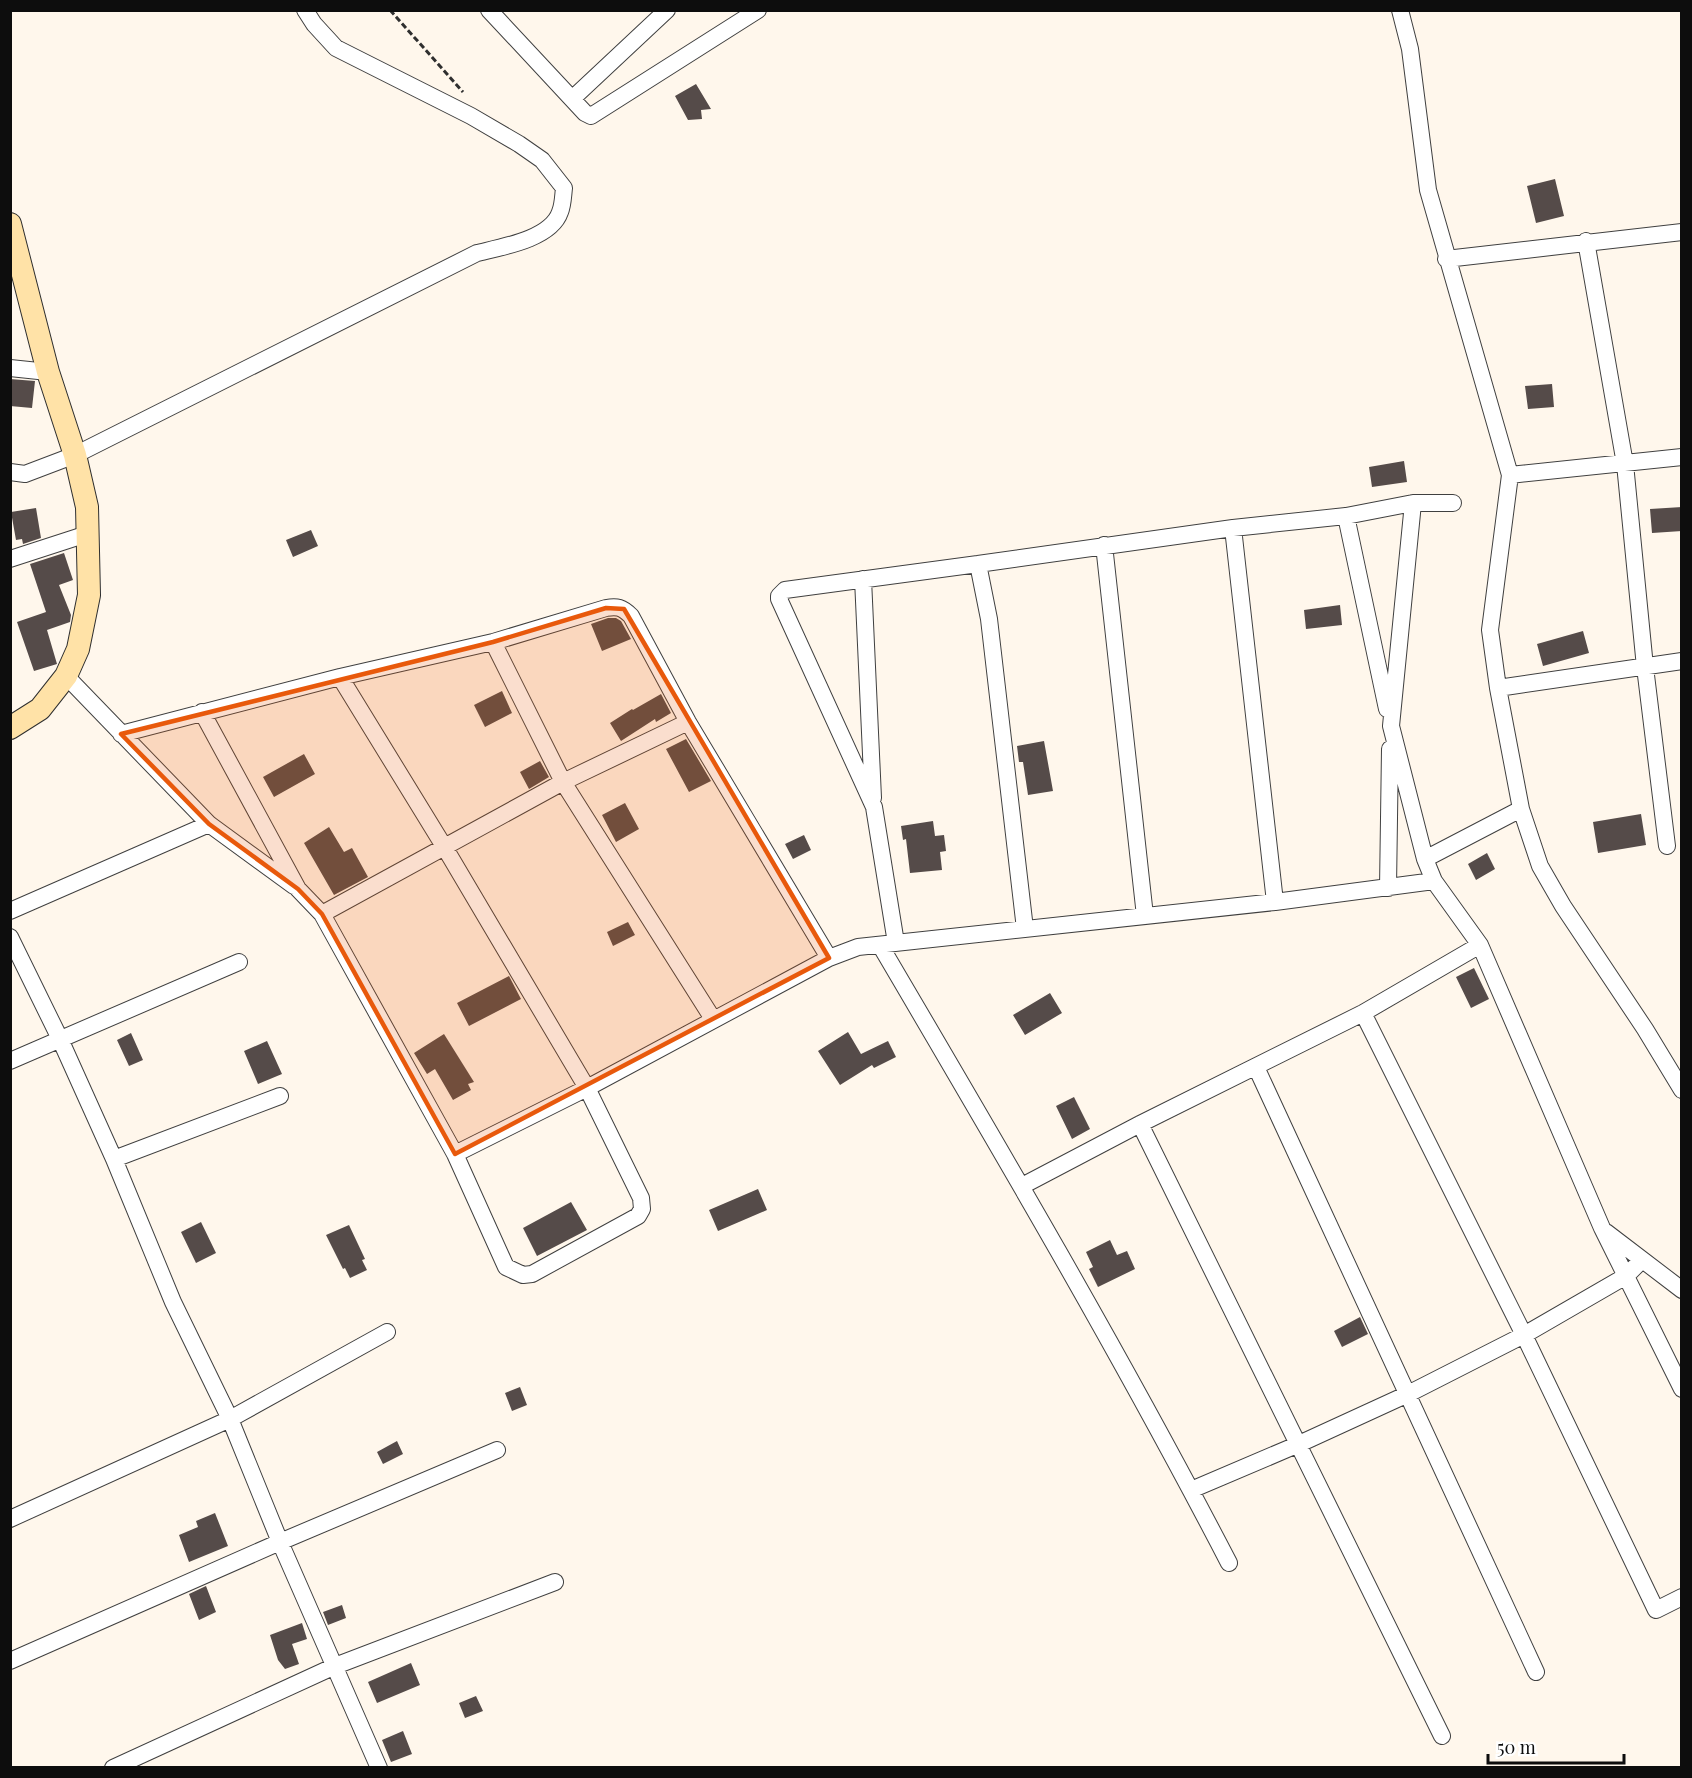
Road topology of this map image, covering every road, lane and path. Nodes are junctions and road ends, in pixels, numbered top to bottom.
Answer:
1 (305, 10) edge
2 (390, 10) edge
3 (489, 10) edge
4 (667, 10) edge
5 (758, 10) edge
6 (1400, 10) edge
7 (466, 95) dead end
8 (572, 99) junction
9 (10, 224) edge
10 (1682, 232) edge
11 (1586, 242) junction
12 (1446, 259) junction
13 (10, 368) edge
14 (48, 372) junction
15 (75, 455) junction
16 (1682, 457) edge
17 (1625, 464) junction
18 (10, 472) edge
19 (1510, 475) junction
20 (1413, 503) junction
21 (1453, 503) dead end
22 (1346, 516) junction
23 (1233, 528) junction
24 (87, 534) junction
25 (1104, 545) junction
26 (10, 559) edge
27 (978, 564) junction
28 (863, 579) junction
29 (493, 642) junction
30 (1682, 661) edge
31 (1645, 667) junction
32 (66, 676) junction
33 (340, 677) junction
34 (1498, 688) junction
35 (202, 712) junction
36 (688, 722) junction
37 (1391, 726) junction
38 (10, 728) edge
39 (121, 734) junction
40 (563, 782) junction
41 (874, 807) junction
42 (1521, 809) junction
43 (209, 824) junction
44 (1667, 846) dead end
45 (445, 848) junction
46 (1425, 859) junction
47 (1434, 881) junction
48 (1388, 888) junction
49 (298, 889) junction
50 (1275, 902) junction
51 (10, 911) edge
52 (322, 914) junction
53 (1145, 916) junction
54 (1025, 929) junction
55 (10, 937) edge
56 (888, 944) junction
57 (1480, 945) junction
58 (829, 958) junction
59 (239, 962) dead end
60 (1363, 1013) junction
61 (713, 1019) junction
62 (60, 1040) junction
63 (10, 1061) edge
64 (1256, 1067) junction
65 (587, 1088) junction
66 (1682, 1090) edge
67 (280, 1096) dead end
68 (1140, 1124) junction
69 (455, 1154) junction
70 (114, 1159) junction
71 (1022, 1186) junction
72 (1602, 1228) junction
73 (1642, 1260) junction
74 (1626, 1276) junction
75 (1682, 1290) edge
76 (387, 1332) dead end
77 (1524, 1335) junction
78 (1682, 1389) edge
79 (1408, 1394) junction
80 (230, 1419) junction
81 (1299, 1444) junction
82 (497, 1450) dead end
83 (1191, 1490) junction
84 (10, 1519) edge
85 (280, 1542) junction
86 (1229, 1563) dead end
87 (555, 1582) dead end
88 (1682, 1598) edge
89 (10, 1661) edge
90 (335, 1666) junction
91 (1536, 1672) dead end
92 (1442, 1736) dead end
93 (113, 1767) edge
94 (379, 1767) edge

1 - 15 street
2 - 7 path
3 - 8 street
4 - 8 street
5 - 8 street
6 - 12 street
9 - 14 street
10 - 11 street
11 - 12 street
11 - 17 street
12 - 19 street
13 - 14 street
14 - 15 street
15 - 18 street
15 - 24 street
16 - 17 street
17 - 19 street
17 - 31 street
19 - 34 street
20 - 21 street
20 - 22 street
20 - 37 street
22 - 23 street
22 - 37 street
23 - 25 street
23 - 50 street
24 - 26 street
24 - 32 street
25 - 27 street
25 - 53 street
27 - 28 street
27 - 54 street
28 - 41 street
28 - 41 street
29 - 33 street
29 - 36 street
29 - 40 street
30 - 31 street
31 - 34 street
31 - 44 street
32 - 38 street
32 - 39 street
33 - 35 street
33 - 45 street
34 - 42 street
35 - 39 street
35 - 49 street
36 - 40 street
36 - 58 street
37 - 46 street
37 - 48 street
39 - 43 street
40 - 45 street
40 - 61 street
41 - 56 street
42 - 46 street
42 - 66 street
43 - 49 street
43 - 51 street
45 - 52 street
45 - 65 street
46 - 47 street
47 - 48 street
47 - 57 street
48 - 50 street
49 - 52 street
50 - 53 street
52 - 69 street
53 - 54 street
54 - 56 street
55 - 62 street
56 - 58 street
56 - 71 street
57 - 60 street
57 - 72 street
58 - 61 street
59 - 62 street
60 - 64 street
60 - 77 street
61 - 65 street
62 - 63 street
62 - 70 street
64 - 68 street
64 - 79 street
65 - 69 street
65 - 69 street
67 - 70 street
68 - 71 street
68 - 81 street
70 - 80 street
71 - 83 street
72 - 73 street
72 - 74 street
73 - 74 street
73 - 75 street
74 - 77 street
74 - 78 street
76 - 80 street
77 - 79 street
77 - 88 street
79 - 81 street
79 - 91 street
80 - 84 street
80 - 85 street
81 - 83 street
81 - 92 street
82 - 85 street
83 - 86 street
85 - 89 street
85 - 90 street
87 - 90 street
90 - 93 street
90 - 94 street

